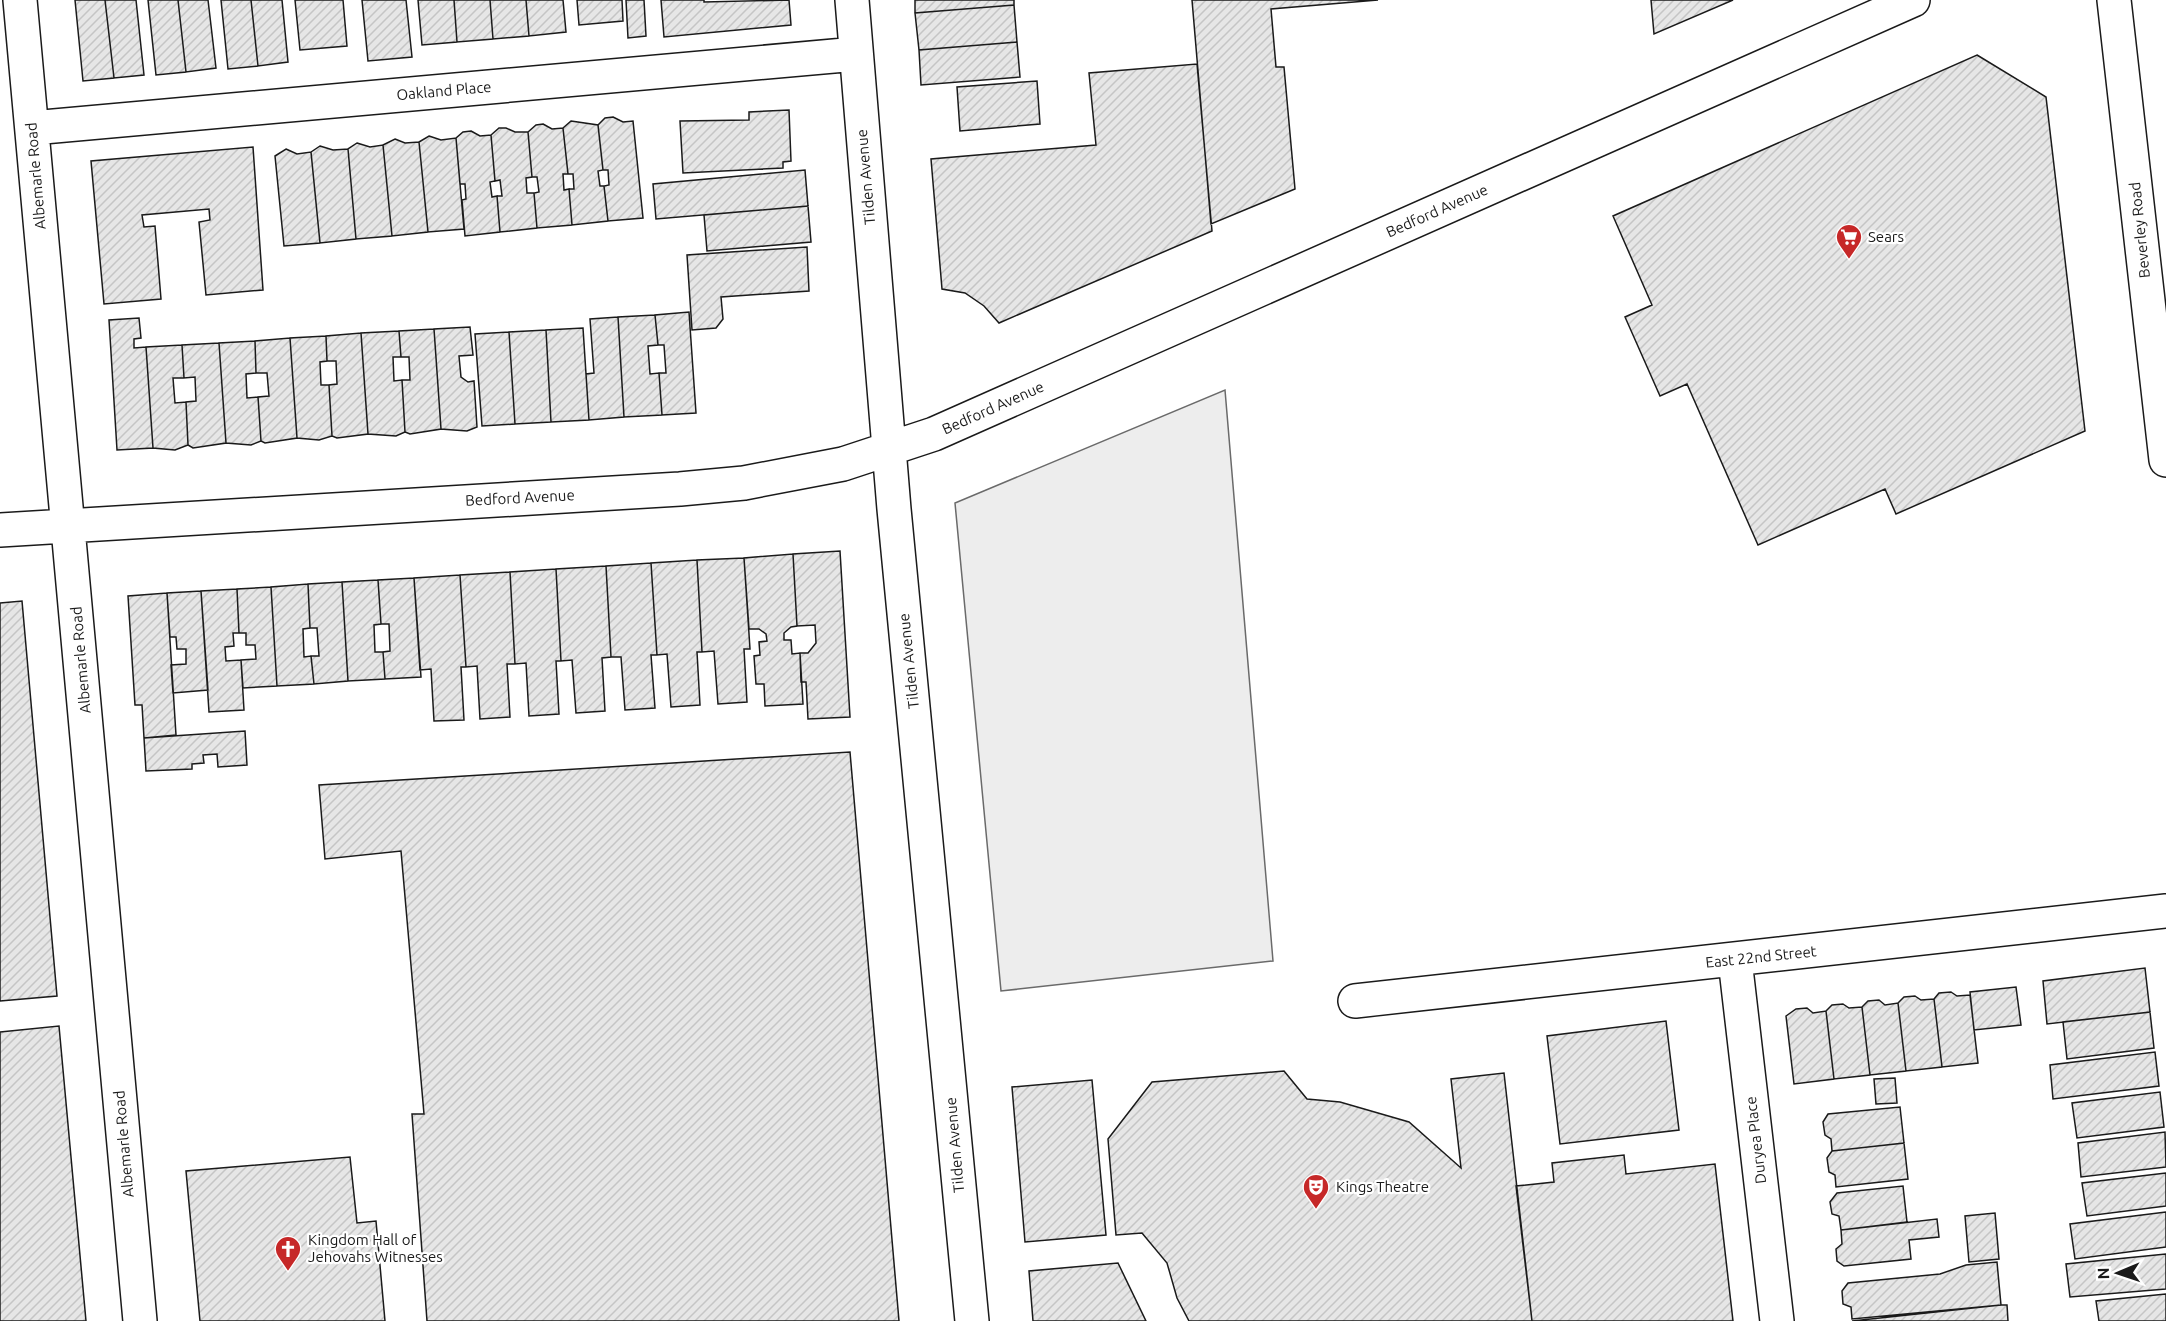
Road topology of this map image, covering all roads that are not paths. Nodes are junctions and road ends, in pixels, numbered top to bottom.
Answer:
1 (20, 0) edge
2 (852, 0) edge
3 (1913, 0) edge
4 (2114, 0) edge
5 (856, 54) junction
6 (32, 128) junction
7 (2165, 442) edge
8 (890, 450) junction
9 (68, 525) junction
10 (0, 530) edge
11 (2166, 911) edge
12 (1735, 960) junction
13 (1355, 1001) dead end
14 (140, 1321) edge
15 (972, 1321) edge
16 (1778, 1321) edge

1 - 6 street, Albemarle Road
2 - 5 street, Tilden Avenue
3 - 8 street, Bedford Avenue
4 - 7 street, Beverley Road
5 - 6 street, Oakland Place
5 - 8 street, Tilden Avenue
6 - 9 street, Albemarle Road
8 - 9 street, Bedford Avenue
8 - 15 street, Tilden Avenue
9 - 10 street, Bedford Avenue
9 - 14 street, Albemarle Road
11 - 12 street, East 22nd Street
12 - 13 street, East 22nd Street
12 - 16 street, Duryea Place

